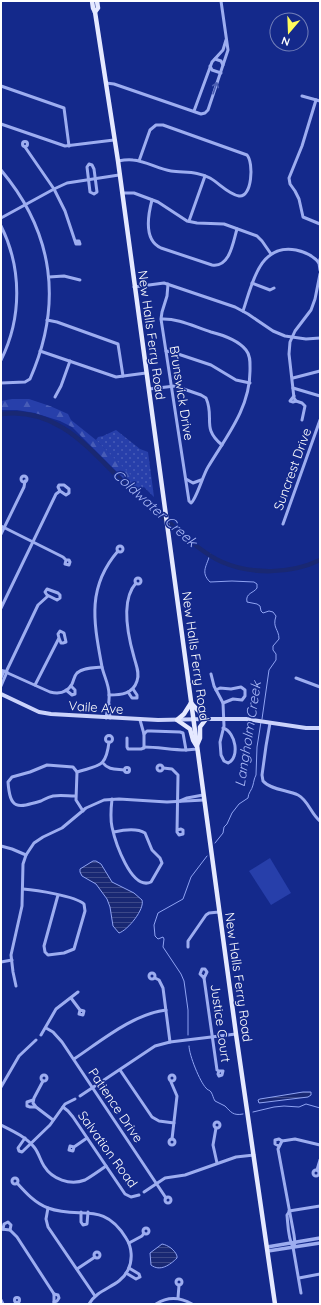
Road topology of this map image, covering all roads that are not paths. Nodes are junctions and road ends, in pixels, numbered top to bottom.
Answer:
1 (92, 1) edge
2 (97, 1) edge
3 (221, 1) edge
4 (95, 12) junction
5 (227, 38) junction
6 (215, 59) junction
7 (223, 65) junction
8 (210, 66) junction
9 (221, 73) junction
10 (106, 83) junction
11 (1, 86) edge
12 (302, 96) dead end
13 (316, 100) junction
14 (320, 102) edge
15 (194, 111) junction
16 (1, 124) edge
17 (114, 140) junction
18 (70, 146) junction
19 (25, 147) dead end
20 (118, 161) junction
21 (139, 161) junction
22 (1, 170) edge
23 (119, 175) junction
24 (205, 176) junction
25 (88, 179) junction
26 (95, 179) junction
27 (54, 189) junction
28 (122, 193) junction
29 (152, 200) junction
30 (26, 204) junction
31 (1, 218) edge
32 (189, 221) junction
33 (320, 224) edge
34 (1, 226) edge
35 (237, 229) junction
36 (76, 241) dead end
37 (271, 254) junction
38 (320, 261) edge
39 (320, 270) edge
40 (320, 274) edge
41 (49, 277) junction
42 (80, 280) dead end
43 (252, 283) junction
44 (168, 284) junction
45 (134, 287) junction
46 (274, 288) dead end
47 (315, 300) junction
48 (319, 301) dead end
49 (243, 311) junction
50 (47, 320) junction
51 (161, 320) junction
52 (291, 337) junction
53 (320, 338) edge
54 (40, 351) junction
55 (166, 351) junction
56 (1, 360) edge
57 (70, 361) junction
58 (320, 371) edge
59 (146, 373) junction
60 (123, 376) junction
61 (293, 378) junction
62 (1, 383) edge
63 (250, 383) junction
64 (171, 386) junction
65 (294, 388) junction
66 (148, 389) junction
67 (320, 396) edge
68 (55, 398) dead end
69 (302, 420) dead end
70 (320, 420) edge
71 (222, 445) junction
72 (186, 478) junction
73 (201, 480) junction
74 (25, 481) dead end
75 (60, 491) dead end
76 (283, 524) dead end
77 (3, 526) edge
78 (1, 534) edge
79 (33, 542) junction
80 (118, 551) dead end
81 (66, 560) dead end
82 (136, 583) dead end
83 (48, 596) junction
84 (1, 608) edge
85 (59, 638) dead end
86 (102, 666) junction
87 (5, 671) edge
88 (211, 674) dead end
89 (1, 678) edge
90 (296, 678) dead end
91 (35, 685) junction
92 (1, 686) edge
93 (71, 686) junction
94 (320, 686) edge
95 (133, 689) junction
96 (66, 690) junction
97 (216, 690) junction
98 (128, 692) junction
99 (1, 694) edge
100 (109, 695) junction
101 (191, 703) junction
102 (223, 703) junction
103 (108, 718) junction
104 (206, 718) junction
105 (224, 718) junction
106 (193, 719) junction
107 (140, 720) junction
108 (177, 720) junction
109 (269, 723) junction
110 (223, 728) junction
111 (320, 728) edge
112 (144, 734) junction
113 (127, 738) dead end
114 (109, 742) dead end
115 (144, 747) junction
116 (197, 747) junction
117 (186, 750) junction
118 (103, 763) junction
119 (163, 768) dead end
120 (124, 770) dead end
121 (77, 772) junction
122 (75, 796) junction
123 (204, 798) junction
124 (112, 799) junction
125 (179, 801) junction
126 (83, 811) junction
127 (320, 821) edge
128 (177, 830) dead end
129 (114, 832) junction
130 (1, 846) edge
131 (26, 855) junction
132 (23, 889) junction
133 (58, 895) junction
134 (219, 912) junction
135 (188, 947) dead end
136 (12, 960) junction
137 (1, 962) edge
138 (155, 978) dead end
139 (204, 978) dead end
140 (16, 986) dead end
141 (78, 992) dead end
142 (71, 998) junction
143 (80, 1010) dead end
144 (166, 1010) junction
145 (46, 1028) junction
146 (236, 1034) junction
147 (41, 1035) dead end
148 (212, 1037) junction
149 (36, 1040) dead end
150 (170, 1042) junction
151 (74, 1060) junction
152 (120, 1070) junction
153 (218, 1071) dead end
154 (43, 1081) dead end
155 (171, 1082) dead end
156 (1, 1087) edge
157 (92, 1088) junction
158 (80, 1096) dead end
159 (75, 1099) dead end
160 (33, 1100) junction
161 (35, 1106) junction
162 (63, 1107) junction
163 (53, 1120) junction
164 (174, 1123) junction
165 (1, 1125) edge
166 (216, 1128) dead end
167 (25, 1138) junction
168 (87, 1138) junction
169 (172, 1139) dead end
170 (282, 1141) junction
171 (31, 1144) junction
172 (320, 1145) edge
173 (279, 1146) junction
174 (74, 1147) dead end
175 (254, 1155) junction
176 (320, 1160) edge
177 (217, 1163) junction
178 (106, 1166) junction
179 (317, 1170) dead end
180 (17, 1183) dead end
181 (156, 1184) junction
182 (144, 1192) dead end
183 (138, 1195) dead end
184 (166, 1198) dead end
185 (320, 1206) edge
186 (48, 1208) junction
187 (81, 1212) junction
188 (88, 1212) junction
189 (289, 1212) junction
190 (2, 1229) edge
191 (10, 1230) junction
192 (144, 1233) dead end
193 (320, 1238) edge
194 (129, 1243) junction
195 (320, 1243) edge
196 (293, 1244) junction
197 (268, 1249) junction
198 (95, 1257) dead end
199 (129, 1268) junction
200 (77, 1269) junction
201 (126, 1273) junction
202 (320, 1274) edge
203 (299, 1278) junction
204 (179, 1285) dead end
205 (301, 1294) dead end
206 (95, 1296) junction
207 (178, 1298) junction
208 (1, 1300) edge
209 (54, 1303) edge
210 (4, 1304) edge
211 (90, 1304) edge
212 (156, 1304) edge
213 (192, 1304) edge
214 (276, 1304) edge

1 - 4 main road, New Halls Ferry Road
2 - 4 main road, New Halls Ferry Road
3 - 5 street
4 - 10 main road, New Halls Ferry Road
5 - 6 street
5 - 7 street
6 - 7 street
6 - 8 street
7 - 9 street
8 - 9 street
8 - 15 street
15 -> 9 street
10 - 15 street
10 - 17 main road, New Halls Ferry Road
11 - 18 street
12 - 13 street
13 - 14 street
13 - 33 street
16 - 18 street
17 - 18 street
17 - 20 main road, New Halls Ferry Road
19 - 27 street
20 - 21 street
20 - 23 main road, New Halls Ferry Road
21 - 24 street
21 - 24 street
22 - 30 street
23 - 26 street
23 - 28 main road, New Halls Ferry Road
24 - 32 street
25 - 26 street
25 - 26 street
25 - 26 street
25 - 27 street
27 - 30 street
27 - 36 street
28 - 29 street
28 - 45 main road, New Halls Ferry Road
29 - 32 street
29 - 35 street
30 - 31 street
30 - 41 street
32 - 35 street
34 - 56 street
35 - 37 street
37 - 38 street
37 - 43 street
38 - 39 street
40 - 47 street
41 - 42 street
41 - 50 street
43 - 46 street
43 - 49 street
44 - 45 street
44 - 49 street
44 - 51 street, Brunswick Drive
45 - 59 main road, New Halls Ferry Road
47 - 48 street
47 - 52 street
49 - 52 street
50 - 54 street
50 - 60 street
51 - 55 street, Brunswick Drive
51 - 63 street
52 - 53 street
52 - 61 street
54 - 57 street
54 - 62 street
55 - 63 street
55 - 64 street, Brunswick Drive
57 - 60 street
57 - 68 street
58 - 61 street
59 - 60 street
59 - 66 main road, New Halls Ferry Road
61 - 65 street
63 - 71 street
64 - 66 street
64 - 71 street
64 - 72 street, Brunswick Drive
65 - 67 street
65 - 69 street
66 - 101 main road, New Halls Ferry Road
70 - 76 street, Suncrest Drive
71 - 73 street
72 - 73 street
72 - 73 street, Brunswick Drive
74 - 77 street
75 - 79 street
77 - 78 street
77 - 79 street
79 - 81 street
79 - 84 street
80 - 86 street
82 - 95 street
83 - 83 street
83 - 87 street
85 - 91 street
86 - 93 street
86 - 100 street
87 - 89 street
87 - 91 street
87 - 92 street
88 - 97 street
90 - 94 street
91 - 96 street
93 - 96 street
93 - 96 street
95 - 98 street
95 - 98 street
97 - 102 street
97 - 102 street
98 - 100 street
99 - 103 main road, Vaile Ave
100 - 103 street
101 - 104 main road
101 - 106 main road, New Halls Ferry Road
101 - 108 main road
102 - 105 street
103 - 107 main road, Vaile Ave
104 - 105 main road, Vaile Ave
104 - 106 main road, Vaile Ave
104 - 116 main road
105 - 109 main road, Vaile Ave
105 - 110 street
106 - 108 main road, Vaile Ave
106 - 116 main road, New Halls Ferry Road
107 - 108 main road, Vaile Ave
107 - 112 street
108 - 116 main road
109 - 111 main road, Vaile Ave
109 - 127 street
110 - 110 street
112 - 115 street
112 - 117 street
113 - 115 street
114 - 118 street
115 - 117 street
116 - 117 street
116 - 123 main road, New Halls Ferry Road
118 - 120 street
118 - 121 street
119 - 125 street
121 - 122 street
121 - 122 street
122 - 126 street
123 - 125 street
123 - 134 main road, New Halls Ferry Road
124 - 125 street
124 - 126 street
124 - 129 street
125 - 128 street
126 - 131 street
129 - 129 street
130 - 131 street
131 - 132 street
132 - 133 street
132 - 136 street
133 - 133 street
134 - 135 street
134 - 146 main road, New Halls Ferry Road
136 - 137 street
136 - 140 street
138 - 144 street
139 - 148 street, Justice Court
141 - 142 street
142 - 143 street
142 - 145 street
144 - 150 street
144 - 151 street
145 - 147 street
145 - 151 street, Patience Drive
146 - 148 street
146 - 175 main road, New Halls Ferry Road
148 - 150 street
148 - 153 street, Justice Court
149 - 156 street
150 - 152 street
151 - 157 street, Patience Drive
152 - 157 street
152 - 164 street
154 - 160 street
155 - 164 street
157 - 158 street
157 - 181 street, Patience Drive
159 - 162 street
160 - 161 street
160 - 161 street
161 - 163 street
162 - 163 street
162 - 168 street, Salvation Road
163 - 171 street
164 - 169 street
165 - 167 street
166 - 177 street
167 - 171 street
167 - 171 street
168 - 174 street
168 - 178 street, Salvation Road
170 - 172 street
170 - 173 street
170 - 173 street
171 - 178 street
173 - 189 street
175 - 177 street, Salvation Road
175 - 197 main road, New Halls Ferry Road
176 - 179 street
177 - 181 street, Salvation Road
178 - 183 street, Salvation Road
180 - 186 street
181 - 182 street, Salvation Road
181 - 184 street, Patience Drive
185 - 189 street
186 - 187 street
186 - 200 street
187 - 188 street
187 - 188 street
188 - 194 street
189 - 196 street
190 - 191 street
190 - 191 street
191 - 209 street
192 - 194 street
193 - 196 street
194 - 199 street
195 - 196 street
196 - 197 street
196 - 203 street
197 - 214 main road, New Halls Ferry Road
198 - 200 street
199 - 201 street
199 - 201 street
200 - 206 street
201 - 206 street
202 - 203 street
203 - 205 street
204 - 207 street
206 - 211 street
207 - 212 street
207 - 213 street
208 - 210 street

